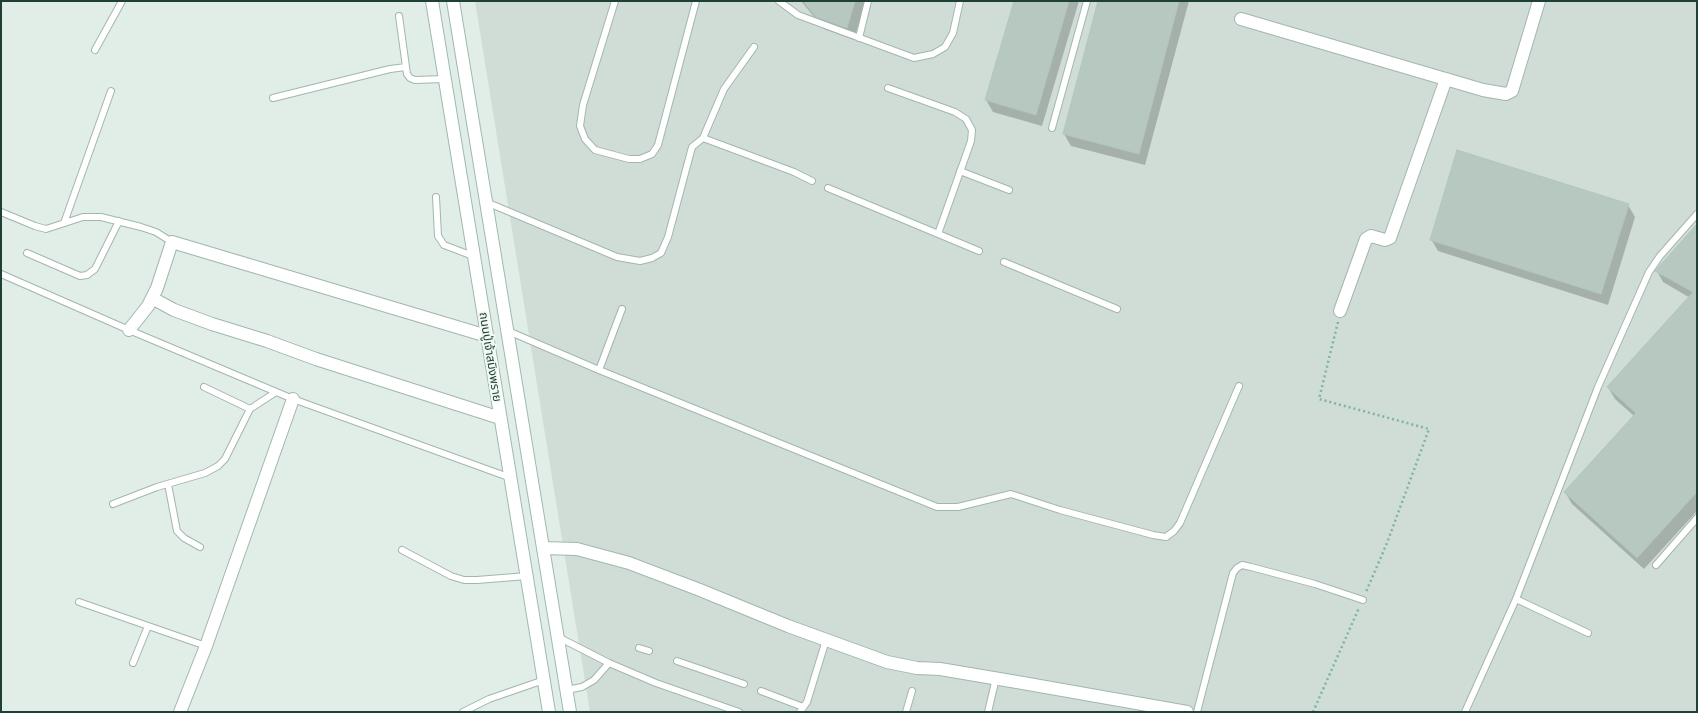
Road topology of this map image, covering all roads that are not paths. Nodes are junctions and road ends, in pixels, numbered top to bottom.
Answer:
1 (122, 1) edge
2 (432, 1) edge
3 (453, 1) edge
4 (616, 1) edge
5 (696, 1) edge
6 (779, 1) edge
7 (868, 1) edge
8 (960, 1) edge
9 (1087, 1) edge
10 (1539, 1) edge
11 (398, 16) dead end
12 (1241, 19) dead end
13 (859, 38) junction
14 (754, 47) dead end
15 (95, 50) dead end
16 (406, 67) junction
17 (444, 78) junction
18 (1446, 79) junction
19 (888, 88) dead end
20 (111, 91) dead end
21 (273, 98) dead end
22 (1052, 128) dead end
23 (703, 138) junction
24 (960, 171) junction
25 (812, 180) dead end
26 (828, 188) dead end
27 (1009, 190) dead end
28 (436, 197) dead end
29 (486, 202) junction
30 (1, 212) edge
31 (1697, 214) edge
32 (119, 222) junction
33 (64, 223) junction
34 (938, 234) junction
35 (172, 242) junction
36 (980, 250) dead end
37 (27, 253) dead end
38 (473, 256) junction
39 (1004, 262) dead end
40 (1, 274) edge
41 (152, 298) junction
42 (622, 309) dead end
43 (1117, 309) dead end
44 (1340, 312) road end
45 (129, 330) junction
46 (508, 332) junction
47 (487, 336) junction
48 (599, 370) junction
49 (1239, 386) dead end
50 (204, 387) dead end
51 (276, 392) junction
52 (293, 399) junction
53 (250, 409) junction
54 (500, 418) junction
55 (511, 478) junction
56 (168, 484) junction
57 (113, 504) dead end
58 (1697, 518) edge
59 (200, 548) dead end
60 (543, 548) junction
61 (402, 550) dead end
62 (523, 551) junction
63 (1656, 565) dead end
64 (527, 576) junction
65 (1516, 599) junction
66 (1363, 600) road end
67 (79, 602) dead end
68 (148, 626) junction
69 (1588, 633) dead end
70 (558, 637) junction
71 (826, 640) junction
72 (206, 646) junction
73 (639, 648) dead end
74 (650, 651) dead end
75 (677, 661) dead end
76 (133, 663) dead end
77 (610, 663) junction
78 (996, 678) junction
79 (544, 680) junction
80 (744, 684) dead end
81 (566, 690) junction
82 (761, 691) dead end
83 (912, 691) dead end
84 (802, 710) edge
85 (180, 712) edge
86 (463, 712) edge
87 (549, 712) edge
88 (570, 712) edge
89 (739, 712) edge
90 (906, 712) edge
91 (988, 712) edge
92 (1187, 712) edge
93 (1197, 712) edge
94 (1465, 712) edge

1 - 15 lane
2 - 17 street, ถนนปู่เจ้าสมิงพราย
3 - 29 street, ถนนปู่เจ้าสมิงพราย
4 - 5 lane
6 - 13 lane
7 - 13 lane
8 - 13 lane
9 - 22 lane
10 - 18 street
11 - 16 lane
12 - 18 street
14 - 23 lane
16 - 17 lane
16 - 21 lane
17 - 38 street, ถนนปู่เจ้าสมิงพราย
18 - 44 street
19 - 24 lane
20 - 33 lane
23 - 25 lane
23 - 29 lane
24 - 27 lane
24 - 34 lane
26 - 34 lane
28 - 38 lane
29 - 46 street, ถนนปู่เจ้าสมิงพราย
30 - 33 lane
31 - 65 lane
32 - 33 lane
32 - 35 lane
32 - 37 lane
34 - 36 lane
35 - 41 street
35 - 47 street
38 - 47 street, ถนนปู่เจ้าสมิงพราย
39 - 43 lane
40 - 45 lane
41 - 45 street
41 - 54 street
42 - 48 lane
45 - 51 lane
46 - 48 lane
46 - 60 street, ถนนปู่เจ้าสมิงพราย
47 - 54 street, ถนนปู่เจ้าสมิงพราย
48 - 49 lane
50 - 53 lane
51 - 52 lane
51 - 53 lane
52 - 55 lane
52 - 72 street
53 - 56 lane
54 - 55 street, ถนนปู่เจ้าสมิงพราย
55 - 62 street, ถนนปู่เจ้าสมิงพราย
56 - 57 lane
56 - 59 lane
58 - 63 lane
60 - 62 street
60 - 70 street, ถนนปู่เจ้าสมิงพราย
60 - 71 street
61 - 64 lane
62 - 64 street, ถนนปู่เจ้าสมิงพราย
64 - 79 street, ถนนปู่เจ้าสมิงพราย
65 - 69 lane
65 - 94 lane
66 - 93 lane
67 - 68 lane
68 - 72 lane
68 - 76 lane
70 - 77 lane
70 - 81 street, ถนนปู่เจ้าสมิงพราย
71 - 78 street
71 - 84 lane
72 - 85 street
73 - 74 lane
75 - 80 lane
77 - 81 lane
77 - 89 lane
78 - 91 lane
78 - 92 street
79 - 86 lane
79 - 87 street, ถนนปู่เจ้าสมิงพราย
81 - 88 street, ถนนปู่เจ้าสมิงพราย
82 - 84 lane
83 - 90 lane

